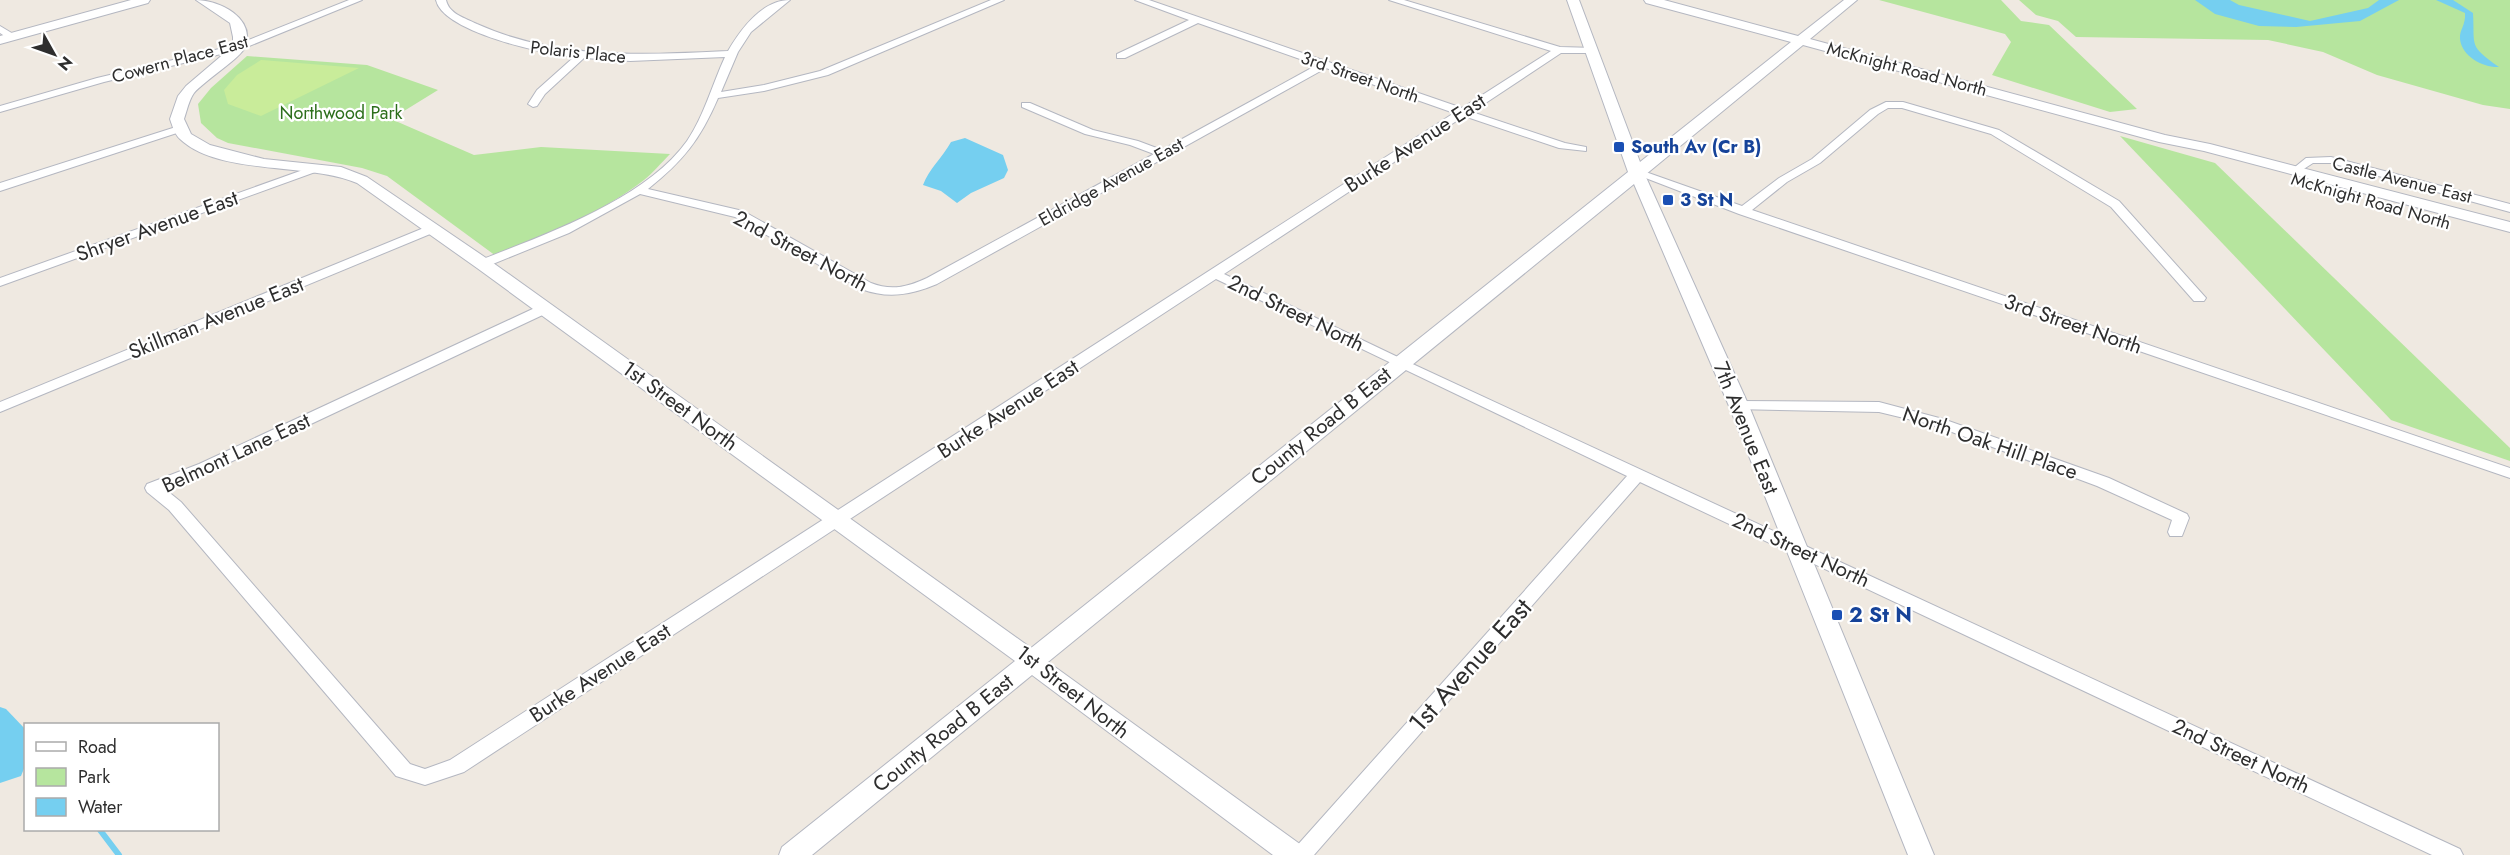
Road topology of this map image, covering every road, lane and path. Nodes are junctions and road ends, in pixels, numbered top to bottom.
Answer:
1 (144, 0) edge
2 (202, 0) edge
3 (357, 0) edge
4 (441, 0) edge
5 (785, 0) edge
6 (999, 0) edge
7 (1140, 0) edge
8 (1394, 0) edge
9 (1650, 0) edge
10 (1851, 0) edge
11 (1577, 2) edge
12 (1198, 20) junction
13 (0, 29) edge
14 (6, 38) edge
15 (1801, 41) junction
16 (239, 47) junction
17 (1559, 50) junction
18 (1591, 50) junction
19 (731, 54) junction
20 (581, 56) junction
21 (1121, 56) dead end
22 (1324, 65) junction
23 (714, 96) junction
24 (533, 104) dead end
25 (1026, 105) dead end
26 (0, 109) edge
27 (1462, 112) junction
28 (179, 129) junction
29 (2164, 139) junction
30 (1582, 148) dead end
31 (1163, 153) junction
32 (314, 169) junction
33 (2296, 171) junction
34 (1636, 172) junction
35 (0, 187) edge
36 (637, 190) junction
37 (2510, 208) edge
38 (1743, 211) junction
39 (2510, 227) edge
40 (431, 229) junction
41 (2510, 239) edge
42 (483, 264) junction
43 (1215, 274) junction
44 (0, 282) edge
45 (896, 292) joint
46 (2199, 298) dead end
47 (544, 309) junction
48 (1399, 363) junction
49 (1739, 406) junction
50 (0, 407) edge
51 (2510, 473) edge
52 (1638, 474) junction
53 (837, 520) junction
54 (2176, 532) dead end
55 (1795, 547) junction
56 (1031, 662) junction
57 (425, 777) joint
58 (792, 855) edge
59 (1294, 855) edge
60 (1301, 855) edge
61 (1921, 855) edge
62 (2453, 855) edge

1 - 14 street
2 - 16 street
3 - 16 street, Cowern Place East
4 - 20 street, Polaris Place
5 - 19 street
6 - 23 street
7 - 12 street, 3rd Street North
8 - 17 street
9 - 15 street, McKnight Road North
10 - 15 street, County Road B East
11 - 18 street, 7th Avenue East
12 - 21 street
12 - 22 street, 3rd Street North
13 - 14 street
15 - 29 street, McKnight Road North
15 - 34 street, County Road B East
16 - 26 street, Cowern Place East
16 - 28 street
17 - 18 street
17 - 27 street, Burke Avenue East
18 - 34 street, 7th Avenue East
19 - 20 street, Polaris Place
19 - 23 street
20 - 24 street
22 - 27 street, 3rd Street North
22 - 31 street, Eldridge Avenue East
23 - 36 street
25 - 31 street
27 - 30 street, 3rd Street North
27 - 43 street, Burke Avenue East
28 - 32 street, 1st Street North
28 - 35 street
29 - 33 street, McKnight Road North
29 - 41 street, McKnight Road North
31 - 45 street, Eldridge Avenue East
32 - 40 street, 1st Street North
32 - 44 street, Shryer Avenue East
33 - 37 street, Castle Avenue East
33 - 39 street, McKnight Road North
34 - 38 street, 3rd Street North
34 - 48 street, County Road B East
34 - 49 street, 7th Avenue East
36 - 42 street
36 - 45 street, 2nd Street North
38 - 46 street
38 - 51 street, 3rd Street North
40 - 42 street, 1st Street North
40 - 50 street, Skillman Avenue East
42 - 47 street, 1st Street North
43 - 48 street, 2nd Street North
43 - 53 street, Burke Avenue East
47 - 53 street, 1st Street North
47 - 57 street, Belmont Lane East
48 - 52 street, 2nd Street North
48 - 56 street, County Road B East
49 - 54 street, North Oak Hill Place
49 - 55 street, 7th Avenue East
52 - 55 street, 2nd Street North
52 - 60 street, 1st Avenue East
53 - 56 street, 1st Street North
53 - 57 street, Burke Avenue East
55 - 61 street, 7th Avenue East
55 - 62 street, 2nd Street North
56 - 58 street, County Road B East
56 - 59 street, 1st Street North

